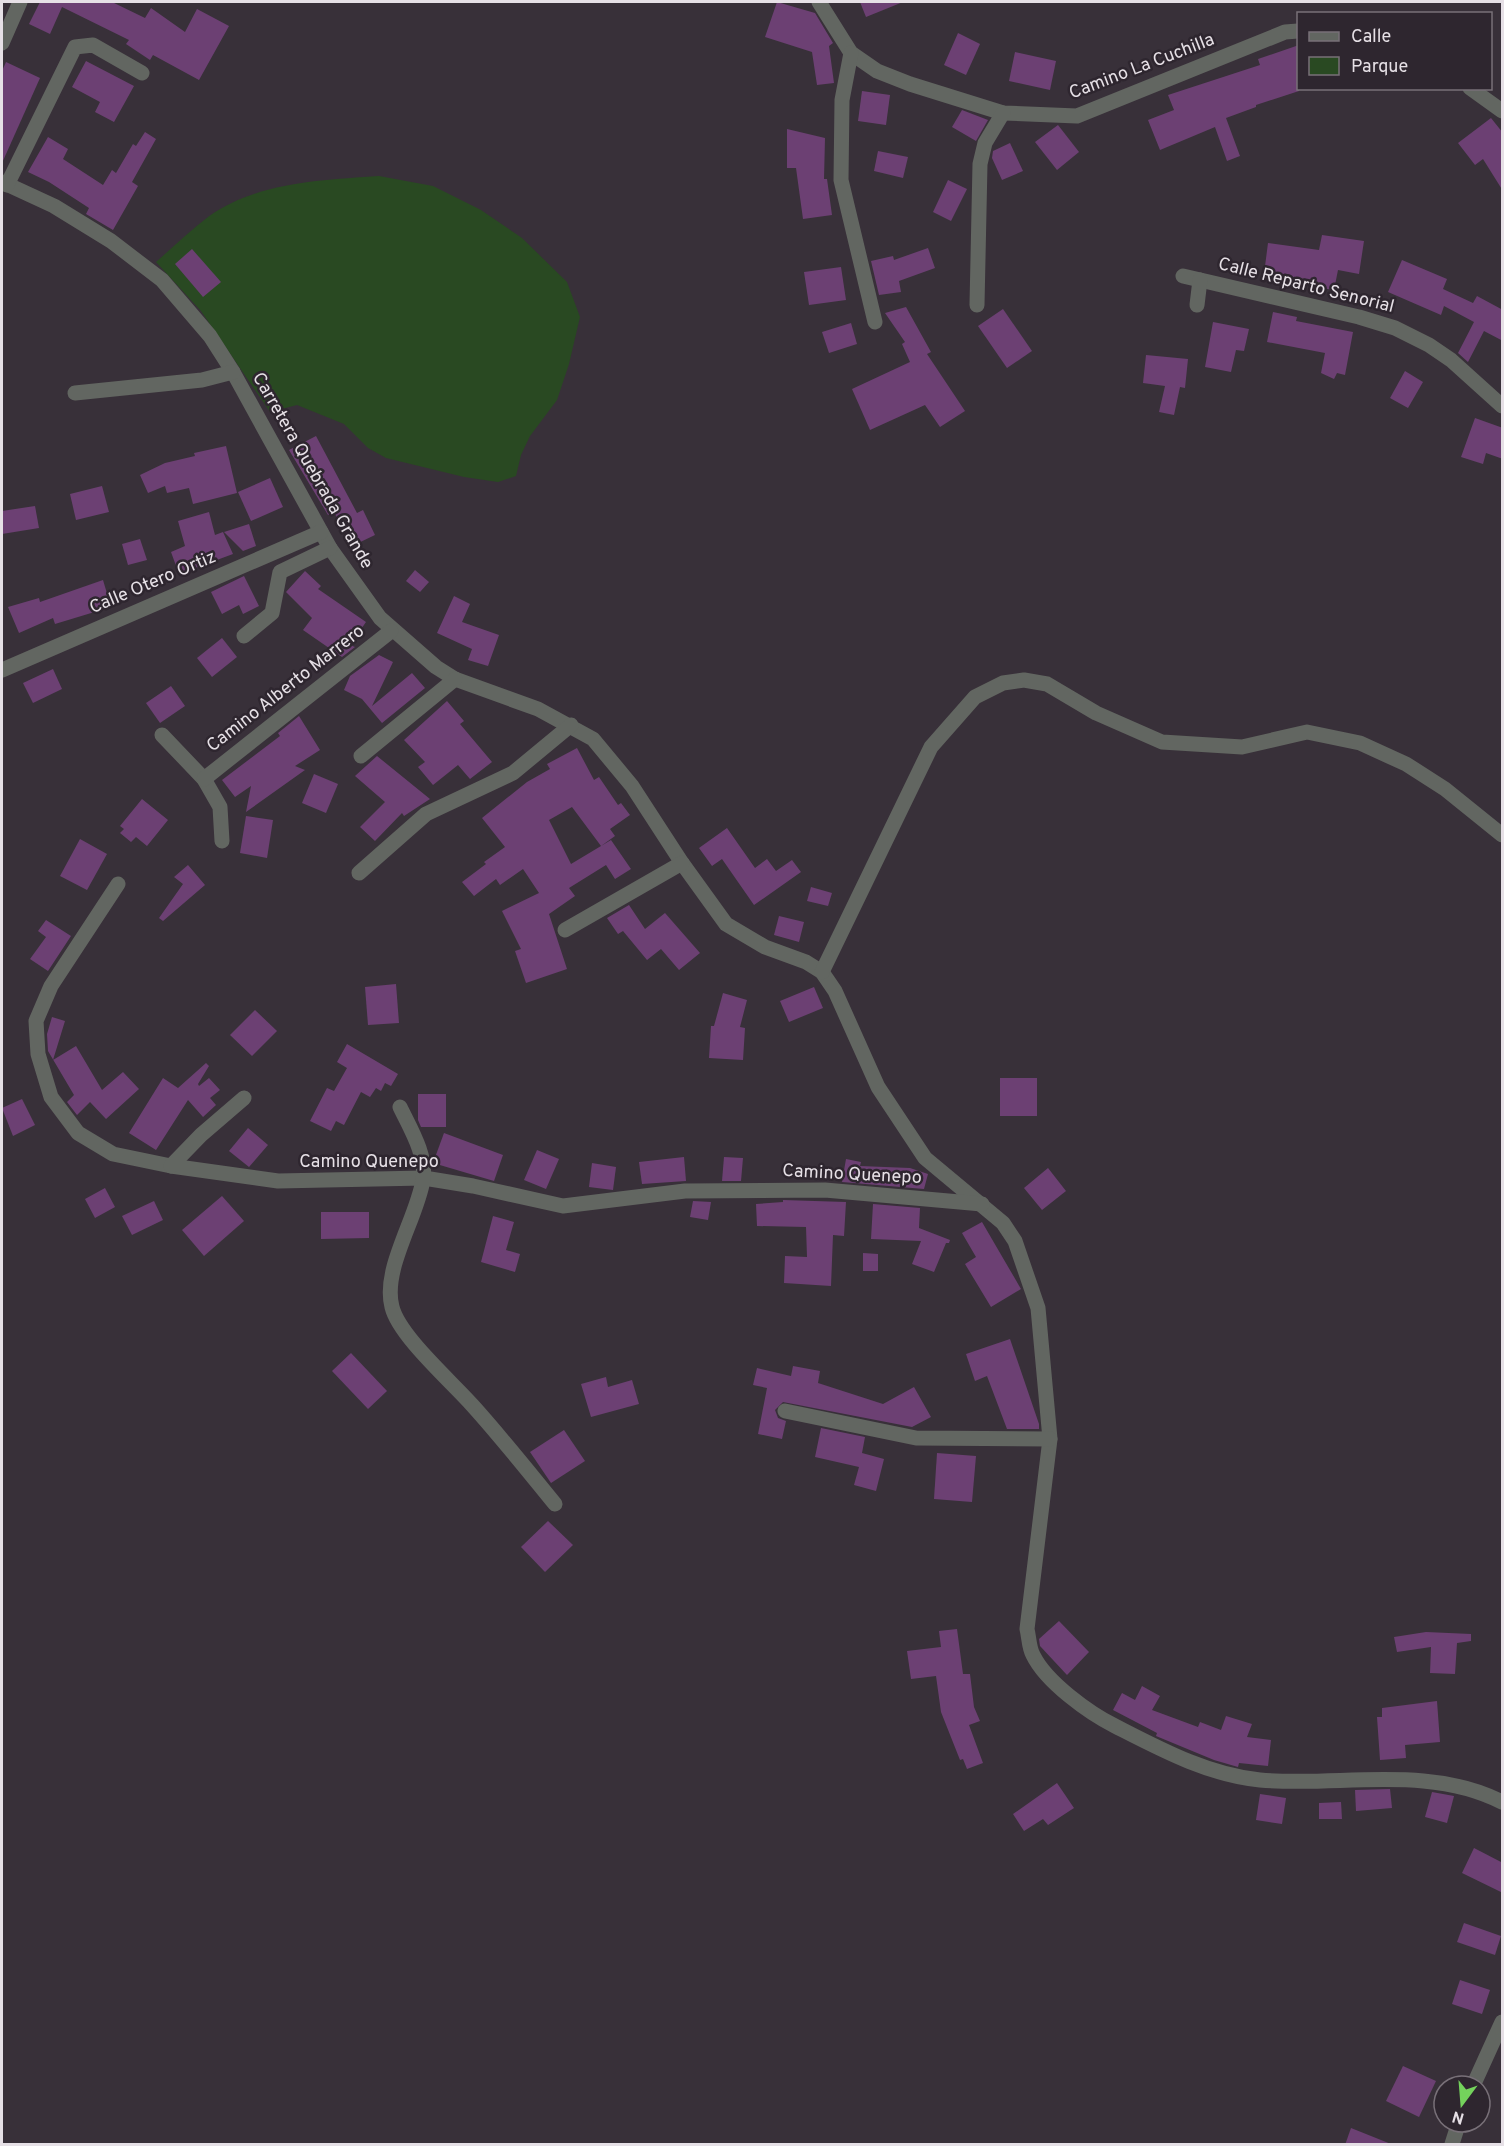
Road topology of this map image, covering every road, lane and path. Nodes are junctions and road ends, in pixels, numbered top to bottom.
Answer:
1 (20, 2) edge
2 (819, 2) edge
3 (1297, 30) edge
4 (2, 43) edge
5 (851, 52) junction
6 (142, 73) dead end
7 (1473, 90) edge
8 (1503, 111) edge
9 (1003, 113) junction
10 (4, 183) edge
11 (1183, 276) dead end
12 (1200, 280) junction
13 (977, 305) dead end
14 (1197, 305) dead end
15 (875, 322) dead end
16 (233, 372) junction
17 (75, 393) dead end
18 (1503, 406) edge
19 (321, 532) junction
20 (330, 548) junction
21 (391, 631) junction
22 (244, 636) dead end
23 (2, 670) edge
24 (455, 679) junction
25 (571, 725) junction
26 (162, 735) dead end
27 (362, 756) dead end
28 (204, 779) junction
29 (1503, 835) edge
30 (222, 840) dead end
31 (682, 863) junction
32 (359, 873) dead end
33 (118, 884) dead end
34 (565, 930) dead end
35 (822, 972) junction
36 (244, 1098) dead end
37 (400, 1107) dead end
38 (171, 1166) junction
39 (424, 1178) junction
40 (983, 1204) junction
41 (785, 1411) dead end
42 (1050, 1439) junction
43 (555, 1504) dead end
44 (1503, 1802) edge
45 (1503, 2022) edge
46 (1479, 2074) edge

1 - 4 street
2 - 5 street, Camino La Cuchilla
3 - 9 street, Camino La Cuchilla
5 - 9 street, Camino La Cuchilla
5 - 15 street
6 - 10 street
7 - 8 street
9 - 13 street
10 - 16 street, Carretera Quebrada Grande
11 - 12 street, Calle Reparto Senorial
12 - 14 street
12 - 18 street, Calle Reparto Senorial
16 - 17 street
16 - 19 street, Carretera Quebrada Grande
19 - 20 street, Carretera Quebrada Grande
19 - 23 street, Calle Otero Ortiz
20 - 21 street, Carretera Quebrada Grande
20 - 22 street
21 - 24 street, Carretera Quebrada Grande
21 - 28 street, Camino Alberto Marrero
24 - 25 street, Carretera Quebrada Grande
24 - 27 street
25 - 31 street, Carretera Quebrada Grande
25 - 32 street
26 - 28 street
28 - 30 street
29 - 35 street
31 - 34 street
31 - 35 street, Carretera Quebrada Grande
33 - 38 street, Camino Quenepo
35 - 40 street
36 - 38 street
37 - 39 street
38 - 39 street, Camino Quenepo
39 - 40 street, Camino Quenepo
39 - 43 street
40 - 42 street
41 - 42 street
42 - 44 street
45 - 46 street

